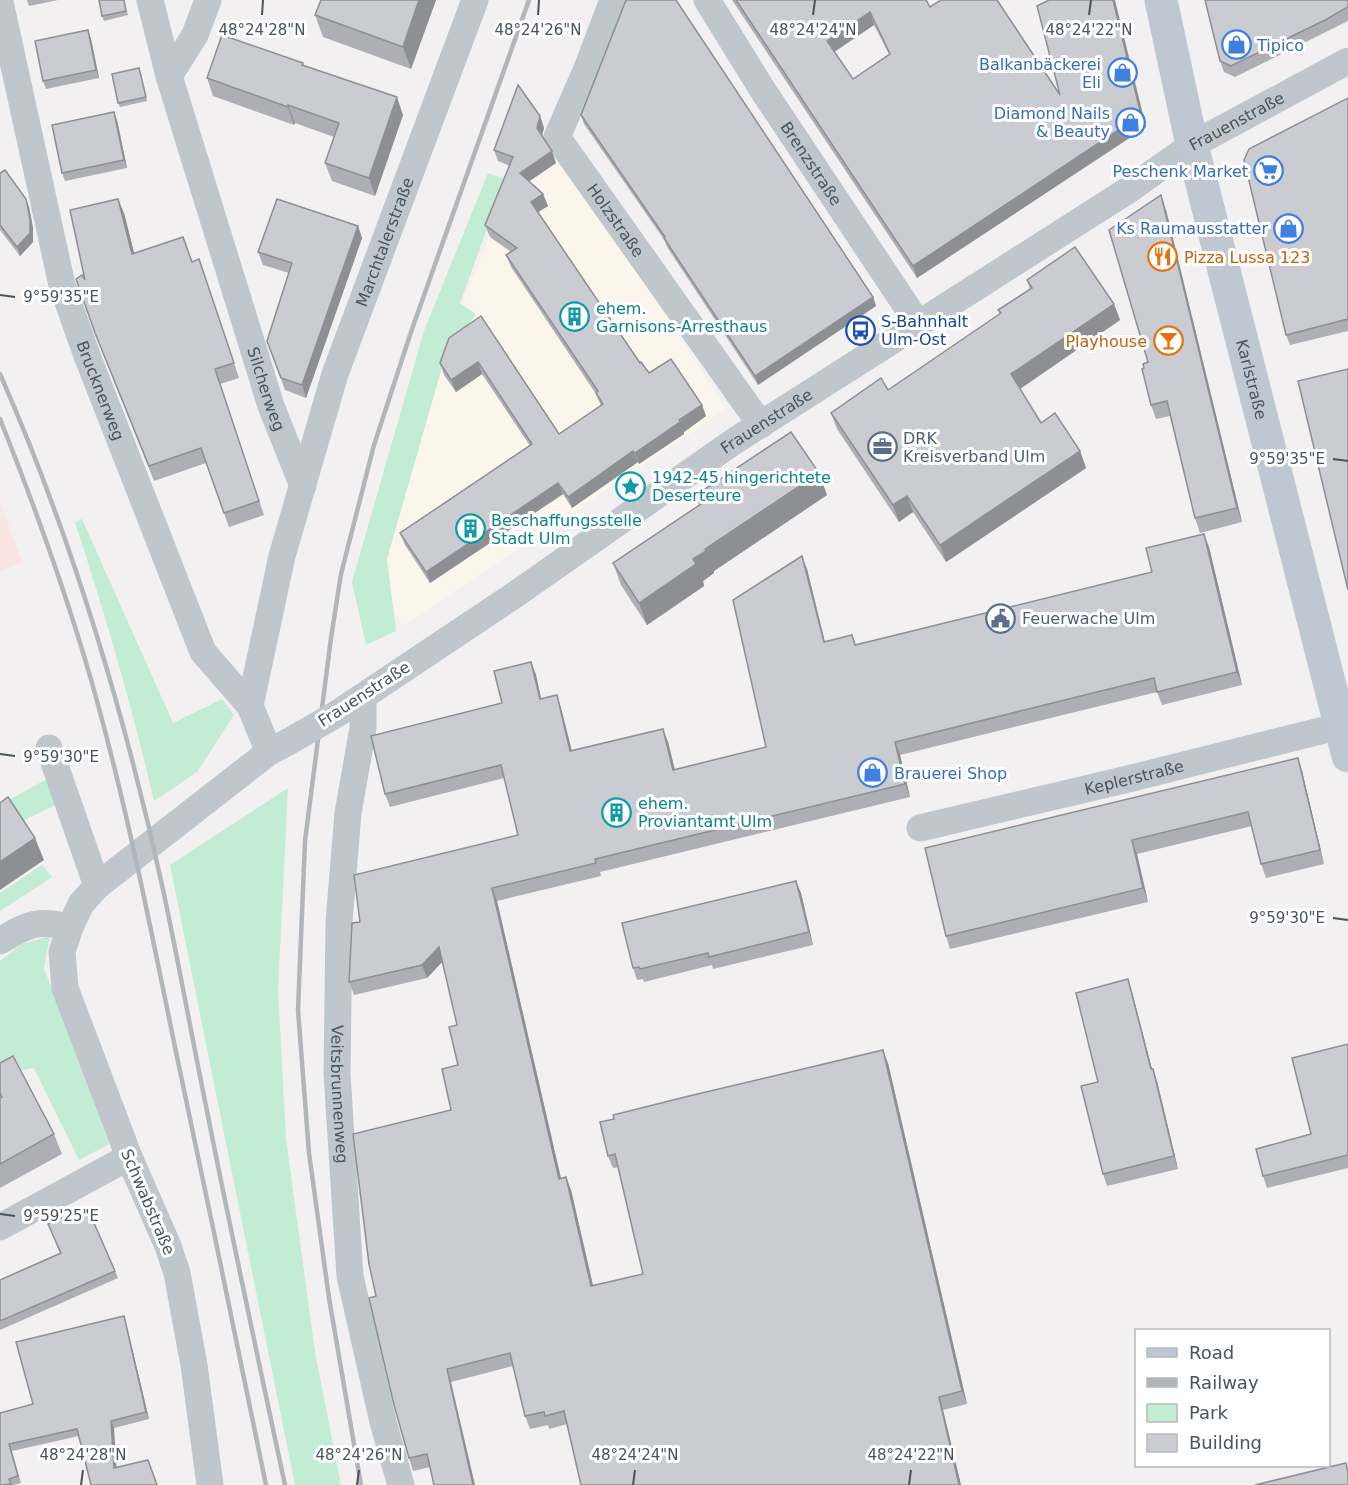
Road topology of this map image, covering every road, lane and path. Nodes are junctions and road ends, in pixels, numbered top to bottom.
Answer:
1 (150, 0) edge
2 (208, 0) edge
3 (475, 0) edge
4 (613, 0) edge
5 (707, 0) edge
6 (1161, 0) edge
7 (0, 2) edge
8 (1348, 61) edge
9 (169, 76) junction
10 (1192, 145) junction
11 (919, 325) junction
12 (761, 425) junction
13 (303, 486) junction
14 (363, 697) junction
15 (250, 706) junction
16 (1346, 735) edge
17 (278, 747) junction
18 (49, 748) dead end
19 (920, 828) dead end
20 (97, 886) junction
21 (70, 927) junction
22 (0, 941) edge
23 (129, 1157) junction
24 (0, 1227) edge
25 (210, 1485) edge
26 (401, 1485) edge

1 - 9 street, Silcherweg
2 - 9 street
3 - 13 street, Marchtalerstraße
4 - 12 street, Holzstraße
5 - 11 street, Brenzstraße
6 - 10 main road, Karlstraße
7 - 15 street, Brucknerweg
8 - 10 street, Frauenstraße
9 - 13 street, Silcherweg
10 - 11 street, Frauenstraße
10 - 16 main road, Karlstraße
11 - 12 street, Frauenstraße
12 - 14 street, Frauenstraße
13 - 15 street
14 - 17 street, Frauenstraße, bridge
14 - 26 street, Veitsbrunnenweg
15 - 17 street, Brucknerweg
16 - 19 street, Keplerstraße
17 - 20 street, Frauenstraße
18 - 20 street
20 - 21 street, Frauenstraße
21 - 22 street
21 - 23 street, Schwabstraße
23 - 24 street
23 - 25 street, Schwabstraße

